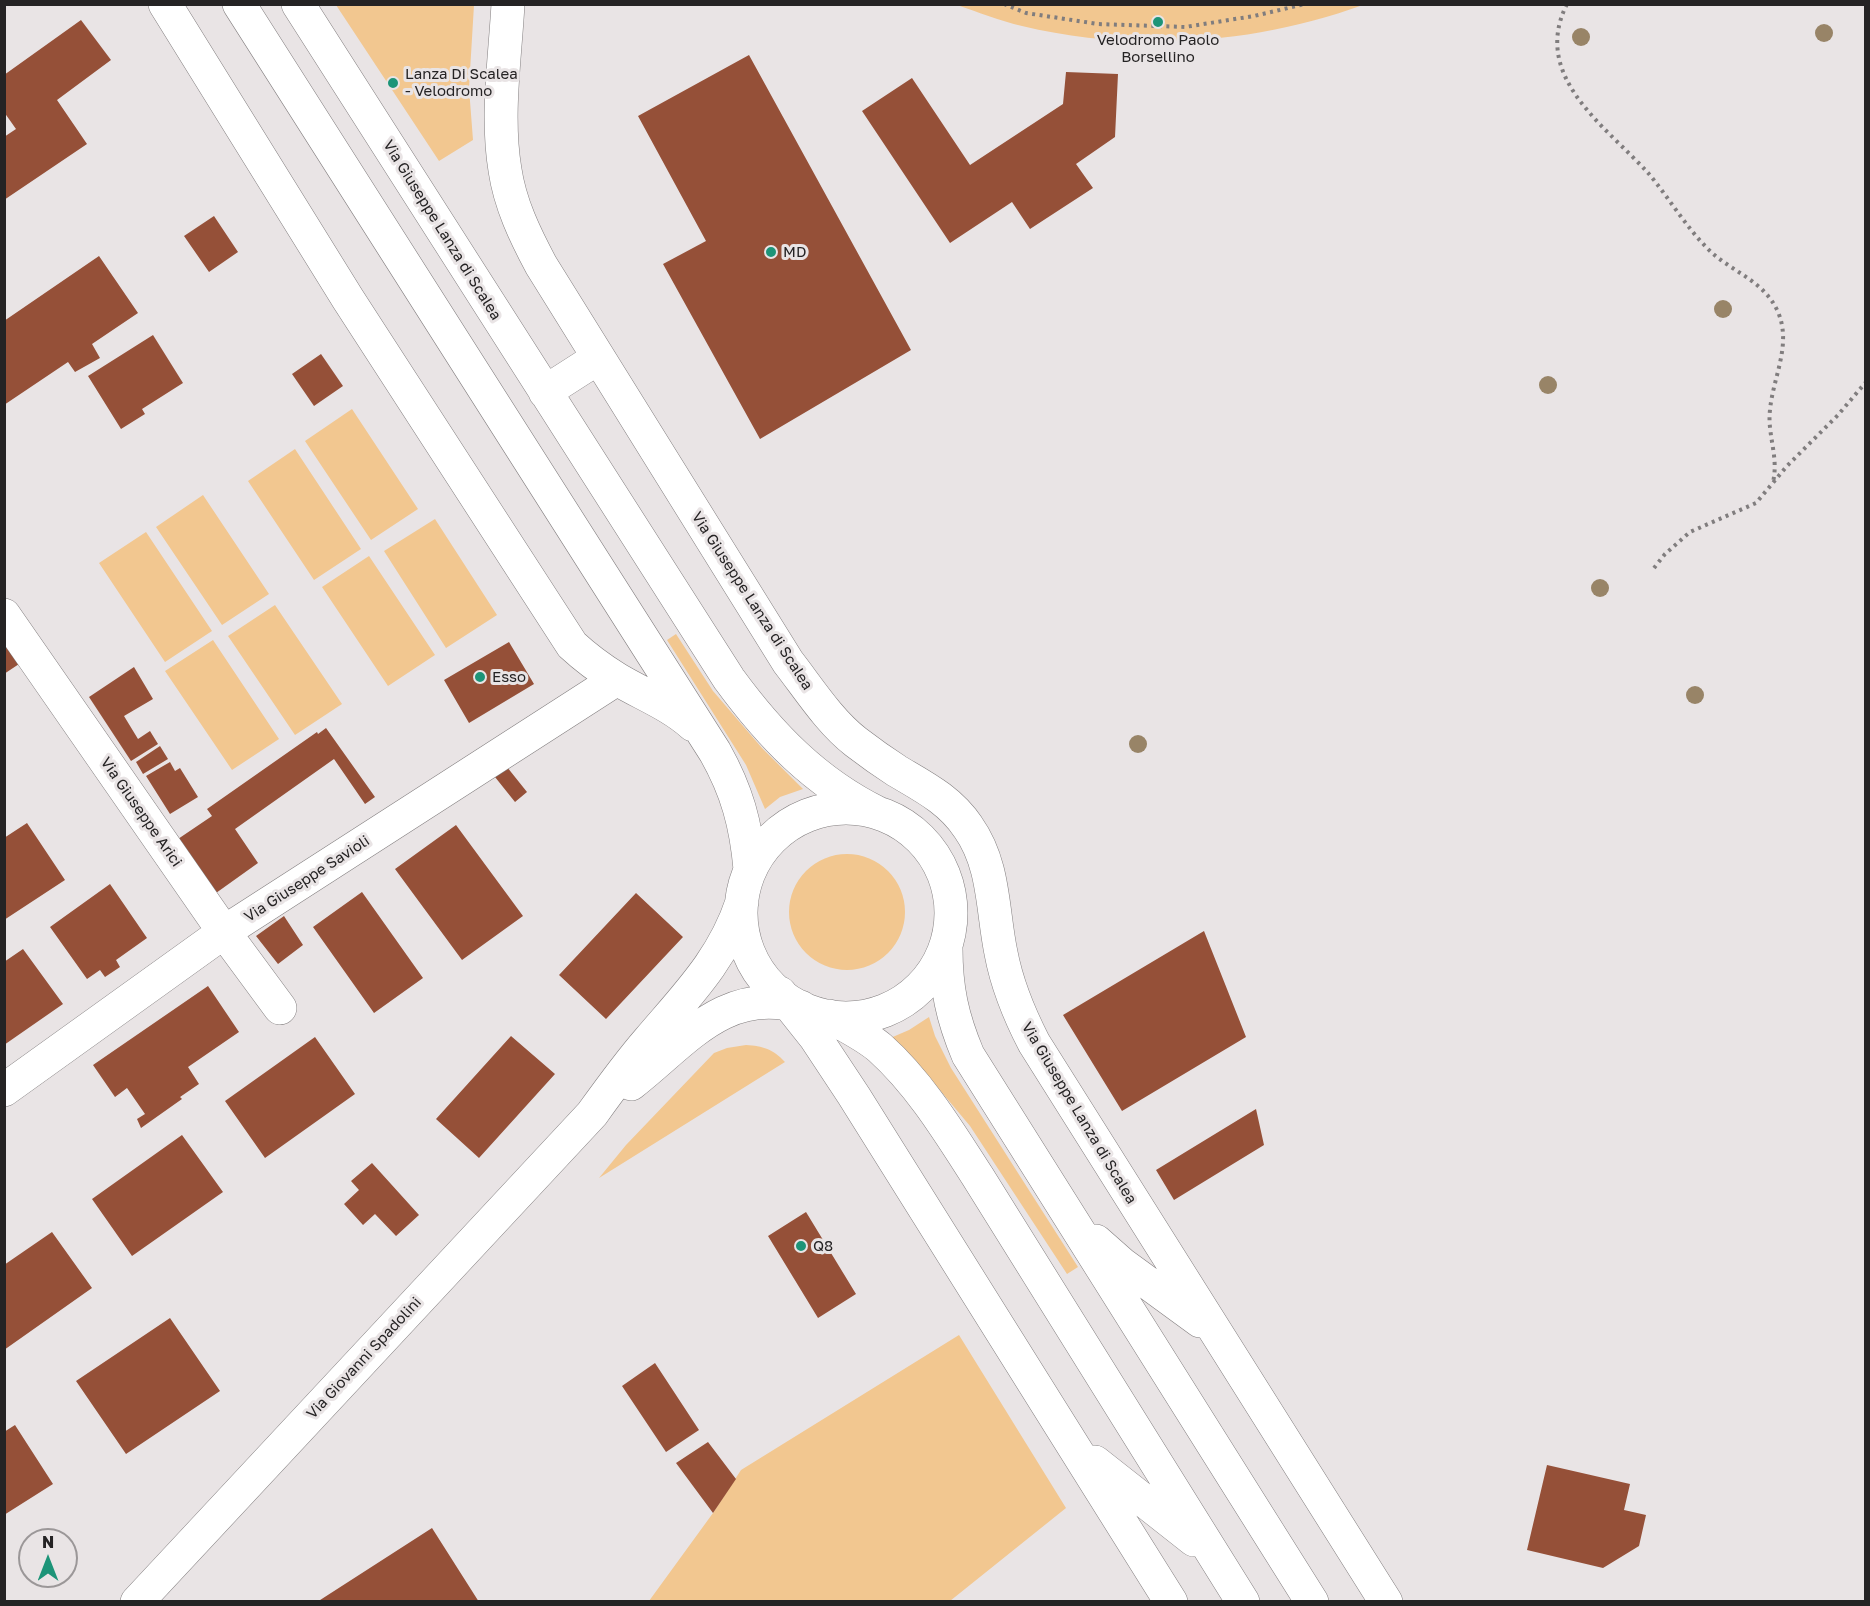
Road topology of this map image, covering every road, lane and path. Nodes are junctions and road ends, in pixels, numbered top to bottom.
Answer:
1 (165, 4) edge
2 (239, 4) edge
3 (298, 4) edge
4 (508, 4) edge
5 (1004, 4) edge
6 (1305, 4) edge
7 (1567, 4) edge
8 (598, 358) junction
9 (1866, 382) edge
10 (545, 392) junction
11 (1773, 482) junction
12 (1654, 568) dead end
13 (4, 615) edge
14 (617, 679) junction
15 (705, 737) junction
16 (878, 813) junction
17 (750, 868) junction
18 (742, 902) junction
19 (224, 932) junction
20 (946, 948) junction
21 (800, 1005) junction
22 (280, 1008) dead end
23 (4, 1089) edge
24 (592, 1114) junction
25 (1054, 1192) junction
26 (1231, 1356) junction
27 (1063, 1428) junction
28 (1217, 1560) junction
29 (137, 1602) edge
30 (1171, 1602) edge
31 (1243, 1602) edge
32 (1312, 1602) edge
33 (1386, 1602) edge

1 - 14 street
2 - 15 street
3 - 10 street, Via Giuseppe Lanza di Scalea
4 - 8 street, Via Giuseppe Lanza di Scalea
5 - 6 path
7 - 11 path
8 - 10 street
8 - 26 street, Via Giuseppe Lanza di Scalea
9 - 11 path
10 - 16 street, Via Giuseppe Lanza di Scalea
11 - 12 path
13 - 19 street, Via Giuseppe Arici
14 - 15 street
14 - 19 street, Via Giuseppe Savioli
15 - 17 street
16 - 17 street
16 - 20 street
17 - 18 street
18 - 21 street
18 - 24 street, Via Giovanni Spadolini
19 - 22 street, Via Giuseppe Arici
19 - 23 street, Via Giuseppe Savioli
20 - 21 street
20 - 25 street, Via Giuseppe Lanza di Scalea
21 - 24 street, Via Giovanni Spadolini
21 - 27 street
21 - 28 street
24 - 29 street, Via Giovanni Spadolini
25 - 26 street, Via Giuseppe Lanza di Scalea
25 - 32 street, Via Giuseppe Lanza di Scalea
26 - 33 street, Via Giuseppe Lanza di Scalea
27 - 28 street
27 - 30 street
28 - 31 street

